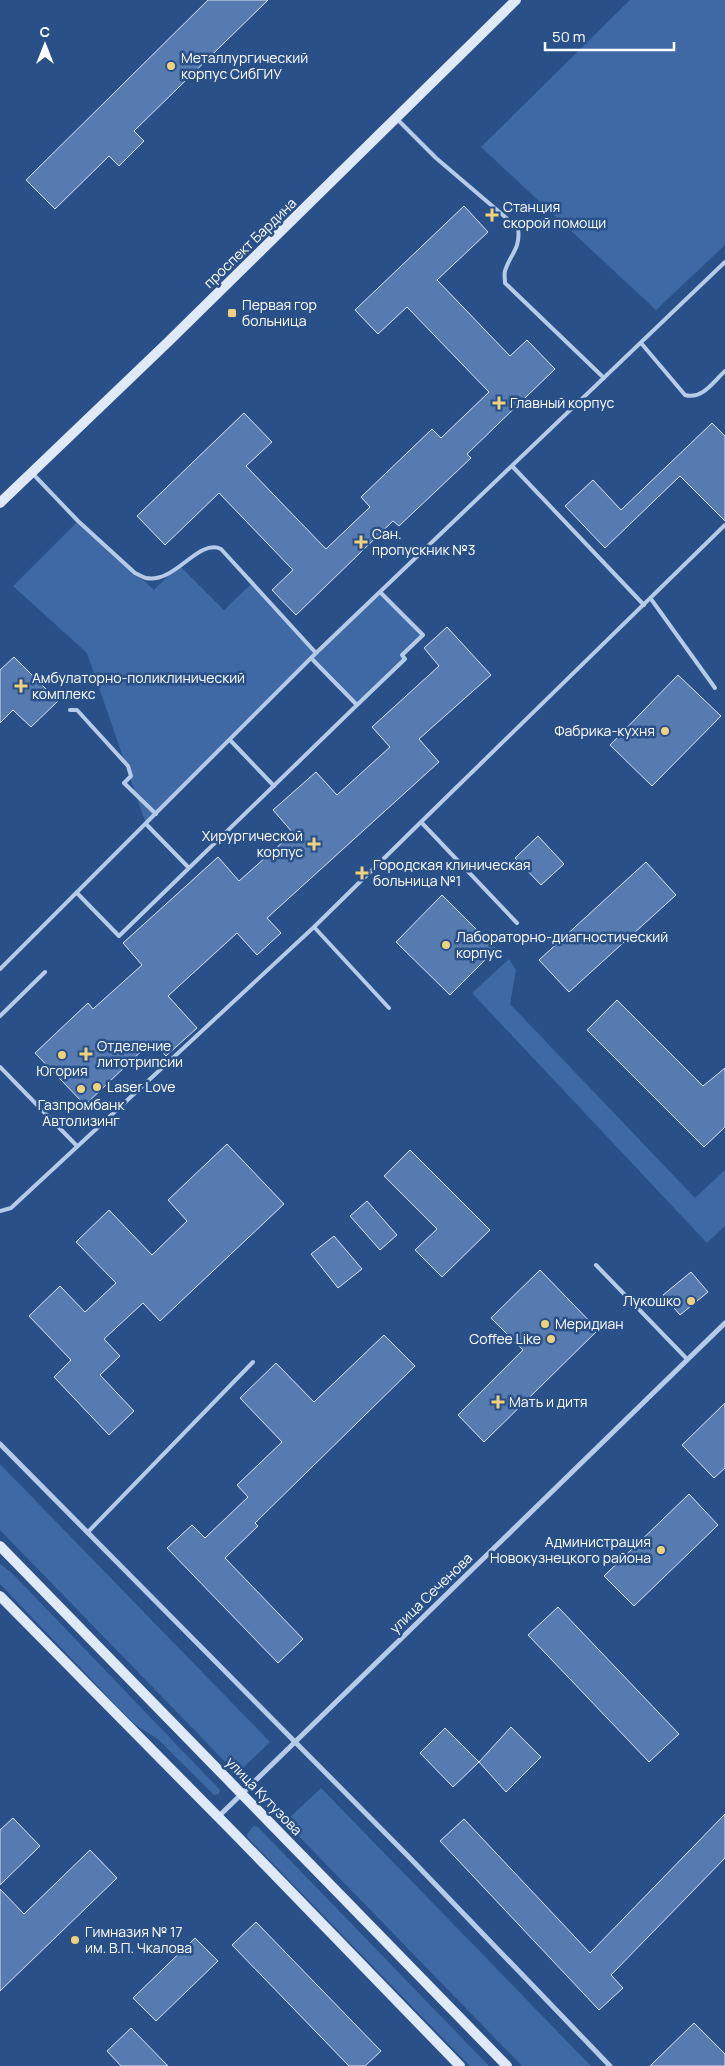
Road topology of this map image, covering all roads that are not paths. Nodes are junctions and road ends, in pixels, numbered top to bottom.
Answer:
1 (516, 0) edge
2 (397, 119) junction
3 (725, 262) edge
4 (641, 342) junction
5 (725, 371) edge
6 (604, 378) junction
7 (512, 466) junction
8 (31, 473) junction
9 (0, 503) edge
10 (725, 525) edge
11 (380, 592) junction
12 (651, 599) junction
13 (644, 605) junction
14 (316, 653) junction
15 (311, 658) junction
16 (715, 688) dead end
17 (357, 705) junction
18 (70, 710) dead end
19 (230, 740) junction
20 (274, 786) junction
21 (156, 814) junction
22 (421, 822) junction
23 (146, 824) junction
24 (189, 868) junction
25 (77, 893) junction
26 (517, 923) dead end
27 (314, 927) junction
28 (0, 969) edge
29 (45, 972) dead end
30 (389, 1008) dead end
31 (0, 1016) edge
32 (0, 1067) edge
33 (77, 1146) junction
34 (0, 1212) edge
35 (596, 1265) dead end
36 (725, 1323) edge
37 (688, 1359) junction
38 (252, 1362) dead end
39 (0, 1444) edge
40 (88, 1532) junction
41 (0, 1546) edge
42 (0, 1596) edge
43 (295, 1742) junction
44 (242, 1793) junction
45 (218, 1817) junction
46 (460, 2066) edge
47 (507, 2066) edge
48 (610, 2066) edge

1 - 2 main road, проспект Бардина
2 - 6 lane
2 - 8 main road, проспект Бардина
3 - 4 lane
4 - 5 lane
4 - 6 lane
6 - 7 lane
7 - 11 lane
7 - 13 lane
8 - 9 main road, проспект Бардина
8 - 14 lane
10 - 12 lane
11 - 14 lane
11 - 17 lane
12 - 13 lane
12 - 16 lane
13 - 22 lane
14 - 15 lane
15 - 17 lane
15 - 19 lane
17 - 20 lane
18 - 21 lane
19 - 20 lane
19 - 21 lane
20 - 24 lane
21 - 23 lane
22 - 26 lane
22 - 27 lane
23 - 24 lane
23 - 25 lane
24 - 25 lane
25 - 28 lane
27 - 30 lane
27 - 33 lane
29 - 31 lane
32 - 33 lane
33 - 34 lane
35 - 37 lane
36 - 37 street, улица Сеченова
37 - 43 street, улица Сеченова
38 - 40 lane
39 - 40 street
40 - 43 street
41 - 44 main road, улица Кутузова
42 - 45 main road
43 - 44 street, улица Сеченова
43 - 48 street
44 - 45 street, улица Сеченова
44 - 47 main road, улица Кутузова
45 - 46 main road

